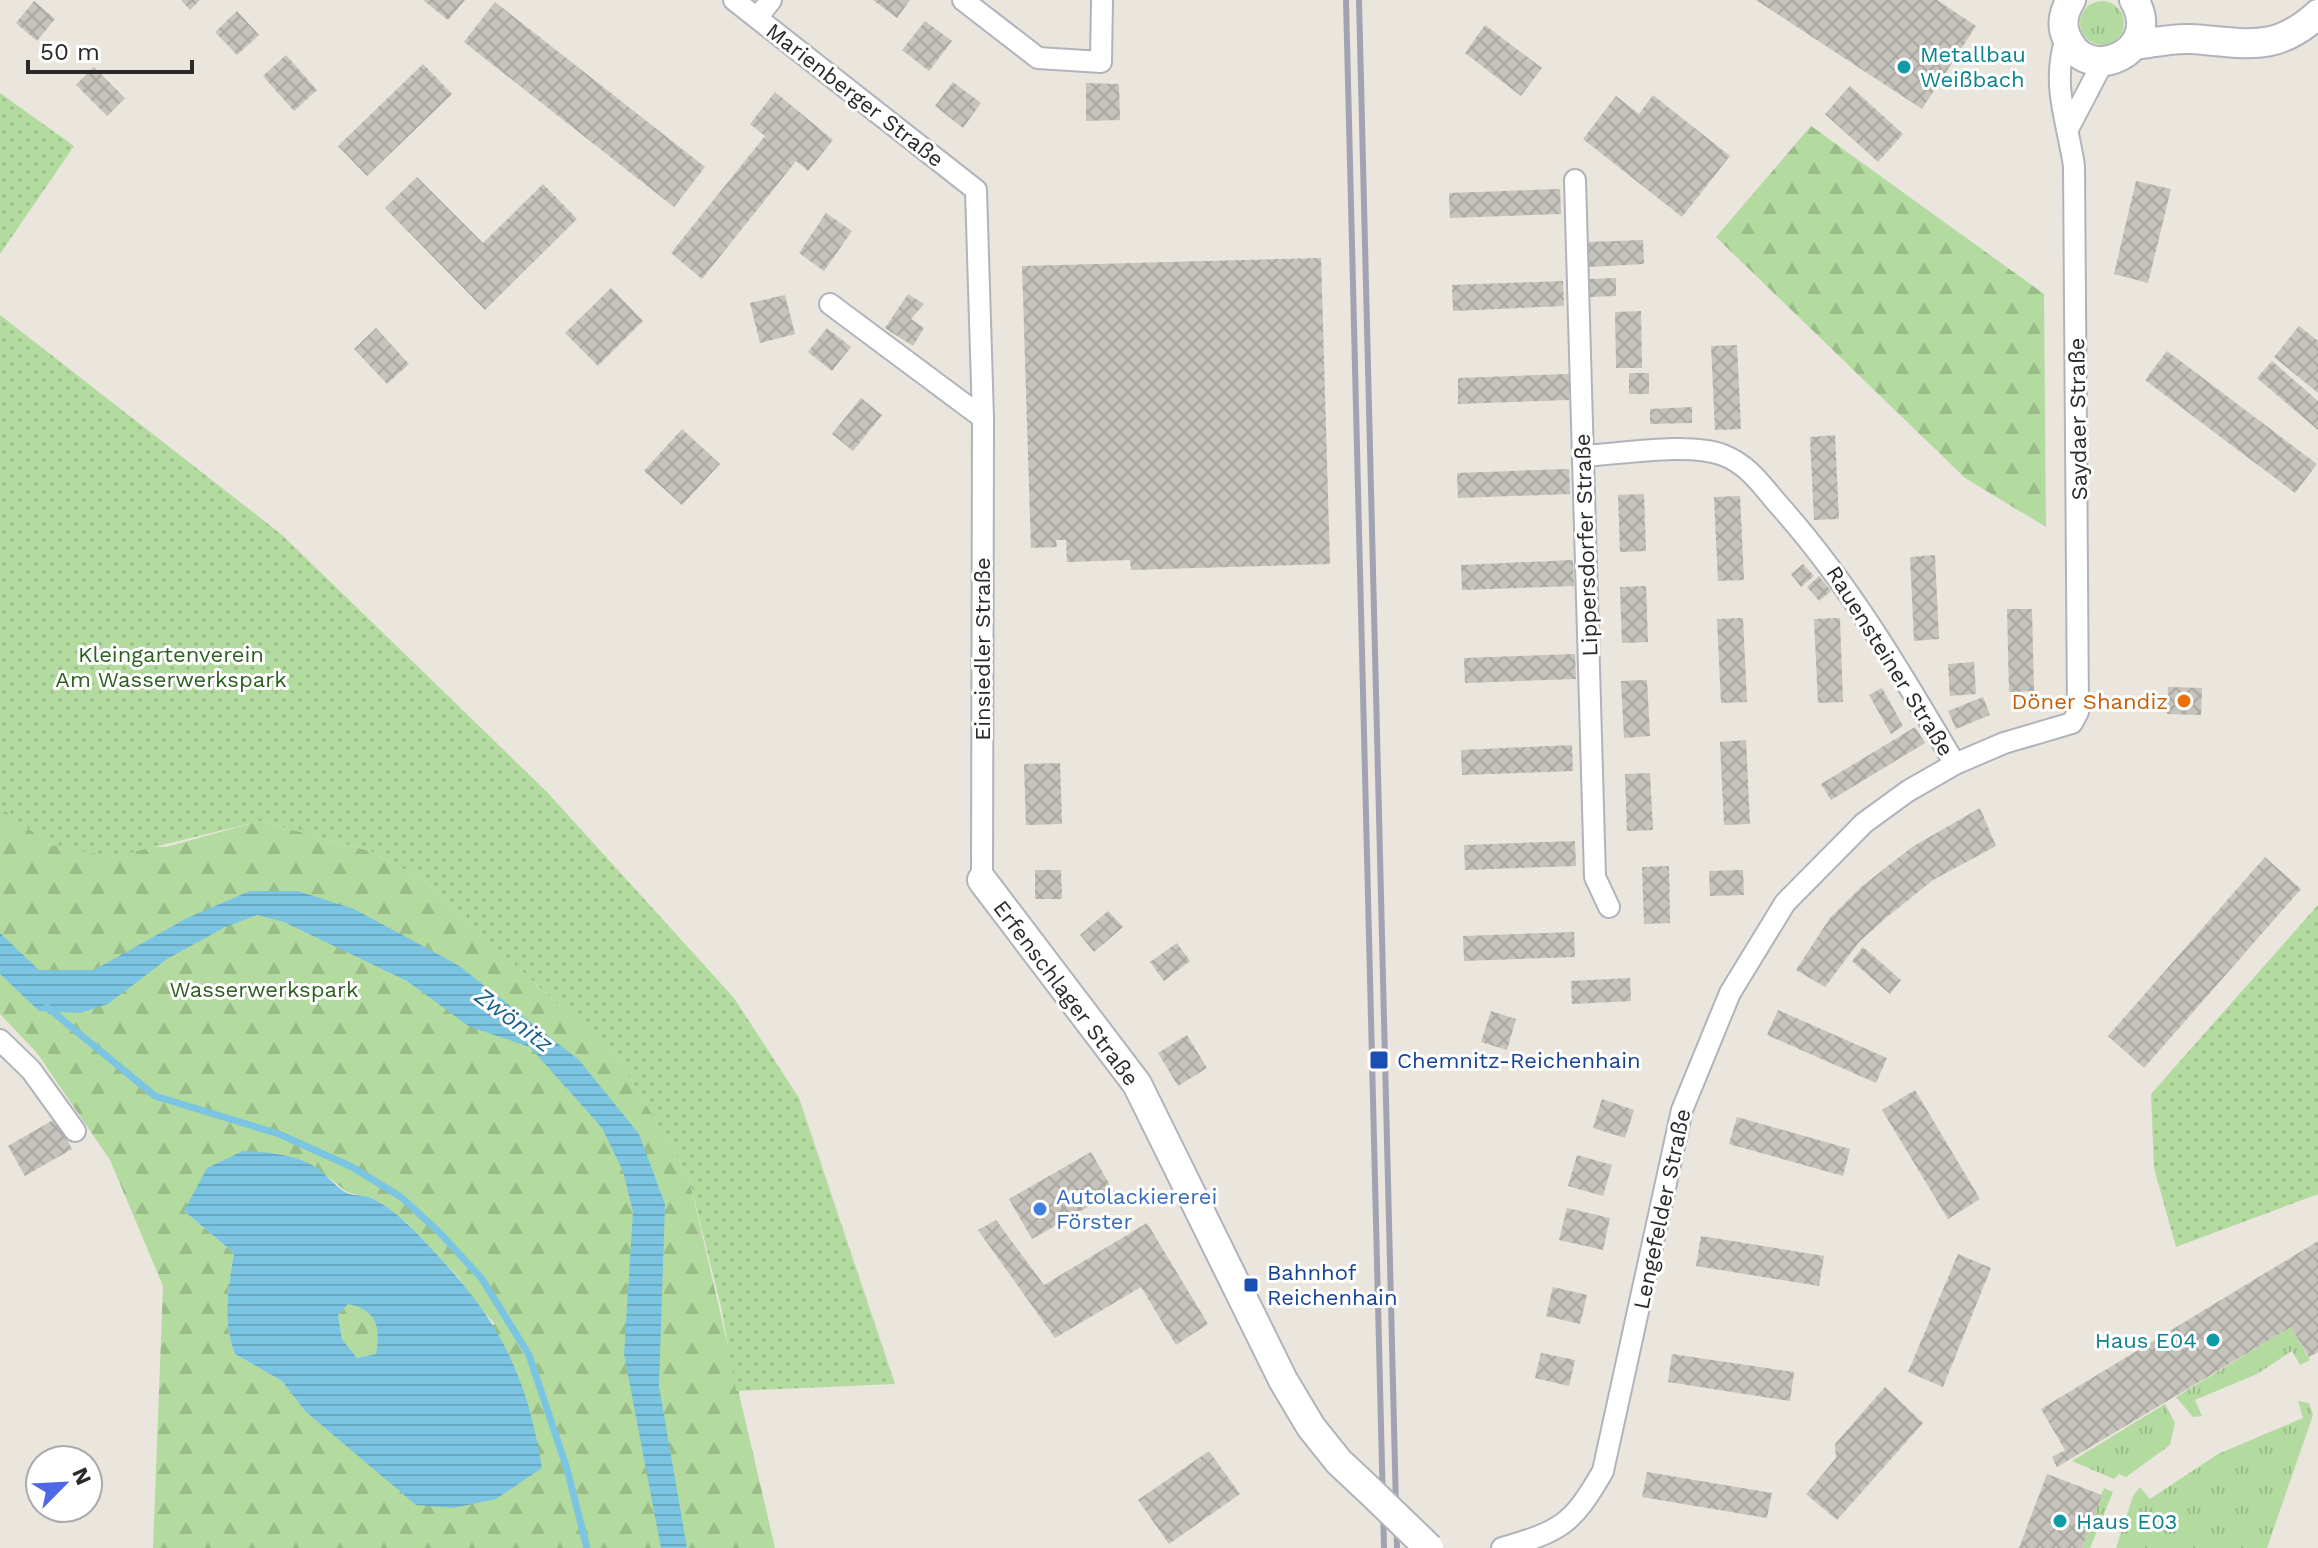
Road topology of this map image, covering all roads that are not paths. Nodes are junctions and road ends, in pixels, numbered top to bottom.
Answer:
1 (734, 0) edge
2 (771, 0) edge
3 (963, 0) edge
4 (1102, 0) edge
5 (2065, 2) edge
6 (2318, 14) edge
7 (757, 18) junction
8 (2136, 22) edge
9 (2066, 38) junction
10 (2103, 62) junction
11 (2069, 127) junction
12 (1575, 180) dead end
13 (976, 190) joint
14 (830, 304) dead end
15 (983, 418) junction
16 (1583, 456) junction
17 (2078, 712) joint
18 (1955, 764) junction
19 (982, 880) joint
20 (1609, 907) dead end
21 (0, 1040) edge
22 (75, 1131) dead end
23 (1541, 1542) edge
24 (1429, 1548) edge
25 (1502, 1548) edge

1 - 7 street, Marienberger Straße
2 - 7 street
3 - 4 street
5 - 9 main road
6 - 8 main road
7 - 13 street, Marienberger Straße
8 - 10 main road
9 - 10 main road
9 - 11 street, Saydaer Straße
10 - 11 street
11 - 17 street, Saydaer Straße
12 - 16 street, Lippersdorfer Straße
13 - 15 street, Einsiedler Straße
14 - 15 street
15 - 19 street, Einsiedler Straße
16 - 18 street, Rauensteiner Straße
16 - 20 street, Lippersdorfer Straße
17 - 18 street, Lengefelder Straße
18 - 23 street, Lengefelder Straße
19 - 24 main road, Erfenschlager Straße, bridge
21 - 22 street
23 - 25 street, Lengefelder Straße

